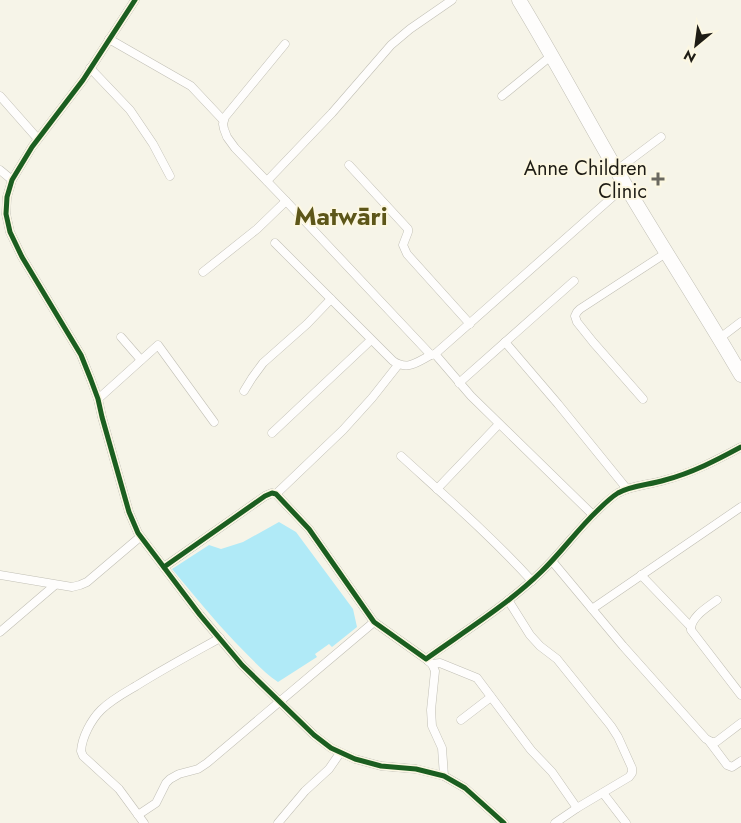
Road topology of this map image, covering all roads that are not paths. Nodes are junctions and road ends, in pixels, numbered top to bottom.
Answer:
1 (135, 0) edge
2 (452, 0) edge
3 (519, 0) edge
4 (109, 39) junction
5 (285, 44) dead end
6 (552, 55) junction
7 (90, 68) junction
8 (0, 96) edge
9 (502, 96) dead end
10 (223, 120) junction
11 (661, 137) dead end
12 (38, 139) junction
13 (349, 165) dead end
14 (0, 170) edge
15 (617, 170) junction
16 (170, 176) dead end
17 (12, 180) junction
18 (267, 181) junction
19 (626, 185) junction
20 (286, 201) junction
21 (275, 243) dead end
22 (666, 253) junction
23 (203, 272) dead end
24 (574, 281) dead end
25 (331, 299) junction
26 (741, 322) edge
27 (470, 324) junction
28 (122, 337) dead end
29 (720, 338) junction
30 (371, 340) junction
31 (504, 342) junction
32 (433, 355) junction
33 (141, 360) junction
34 (398, 365) junction
35 (741, 375) edge
36 (459, 382) junction
37 (244, 391) dead end
38 (98, 399) junction
39 (643, 400) dead end
40 (214, 422) dead end
41 (499, 424) junction
42 (272, 433) dead end
43 (741, 447) edge
44 (401, 456) dead end
45 (437, 489) junction
46 (627, 489) junction
47 (276, 494) junction
48 (741, 507) edge
49 (593, 515) junction
50 (140, 537) junction
51 (552, 561) junction
52 (164, 568) junction
53 (0, 575) edge
54 (641, 575) junction
55 (532, 581) junction
56 (55, 585) junction
57 (508, 600) junction
58 (717, 600) dead end
59 (592, 609) junction
60 (374, 622) junction
61 (691, 627) junction
62 (0, 632) edge
63 (220, 638) junction
64 (429, 661) junction
65 (741, 695) edge
66 (491, 697) junction
67 (280, 702) junction
68 (461, 720) dead end
69 (741, 723) edge
70 (709, 741) junction
71 (340, 753) junction
72 (741, 762) edge
73 (444, 776) junction
74 (603, 793) junction
75 (576, 808) junction
76 (138, 815) junction
77 (144, 823) edge
78 (278, 823) edge
79 (504, 823) edge
80 (555, 823) edge
81 (626, 823) edge

1 - 4 street
2 - 18 street
3 - 6 highway
4 - 7 street
4 - 10 street
5 - 10 street
6 - 9 street
6 - 15 highway
7 - 12 street
7 - 16 street
8 - 12 street
10 - 18 street
11 - 15 street
12 - 17 street
13 - 27 street
14 - 17 street
15 - 19 highway
17 - 38 street
18 - 20 street
19 - 22 highway
19 - 27 street
20 - 23 street
20 - 32 street
21 - 25 street
22 - 29 highway
22 - 39 street
24 - 31 street
25 - 30 street
25 - 37 street
26 - 29 street
27 - 32 street
28 - 33 street
29 - 35 highway
30 - 34 street
30 - 42 street
31 - 36 street
31 - 46 street
32 - 34 street
32 - 36 street
33 - 38 street
33 - 40 street
34 - 47 street
36 - 41 street
38 - 50 street
41 - 45 street
41 - 49 street
43 - 46 street
44 - 45 street
45 - 55 street
46 - 49 street
47 - 52 street
47 - 60 street
48 - 54 street
49 - 51 street
50 - 52 street
50 - 56 street
51 - 55 street
51 - 59 street
52 - 63 street
53 - 56 street
54 - 59 street
54 - 61 street
55 - 57 street
56 - 62 street
57 - 64 street
57 - 74 street
58 - 61 street
59 - 70 street
60 - 64 street
60 - 67 street
61 - 65 street
63 - 67 street
63 - 76 street
64 - 66 street
64 - 73 street
66 - 68 street
66 - 75 street
67 - 71 street
67 - 76 street
69 - 70 street
70 - 72 street
71 - 73 street
71 - 78 street
73 - 79 street
74 - 75 street
74 - 81 street
75 - 80 street
76 - 77 street

